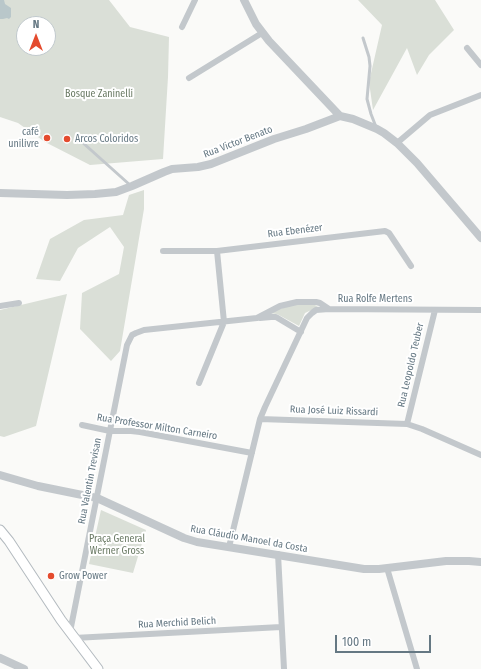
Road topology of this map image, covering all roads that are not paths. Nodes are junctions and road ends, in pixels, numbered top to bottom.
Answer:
1 (195, 0) edge
2 (244, 0) edge
3 (182, 26) dead end
4 (262, 33) junction
5 (363, 38) dead end
6 (467, 48) dead end
7 (481, 65) edge
8 (190, 78) dead end
9 (481, 95) edge
10 (340, 116) junction
11 (377, 129) junction
12 (82, 142) dead end
13 (397, 143) junction
14 (132, 186) junction
15 (0, 193) edge
16 (481, 238) edge
17 (163, 251) dead end
18 (217, 251) junction
19 (411, 266) dead end
20 (19, 303) dead end
21 (0, 306) edge
22 (329, 309) junction
23 (435, 310) junction
24 (481, 310) edge
25 (257, 318) junction
26 (224, 322) junction
27 (300, 332) junction
28 (132, 335) joint
29 (199, 383) dead end
30 (260, 419) junction
31 (408, 424) junction
32 (82, 425) dead end
33 (110, 431) junction
34 (252, 453) junction
35 (481, 455) edge
36 (0, 475) edge
37 (97, 498) junction
38 (0, 530) edge
39 (229, 547) junction
40 (278, 554) junction
41 (481, 562) edge
42 (387, 568) junction
43 (281, 627) junction
44 (72, 635) junction
45 (0, 658) edge
46 (24, 669) edge
47 (98, 669) edge
48 (284, 669) edge
49 (417, 669) edge

1 - 3 street
2 - 4 street
4 - 8 street
4 - 10 street
5 - 11 lane
6 - 7 street
9 - 13 street
10 - 11 street
10 - 14 street, Rua Victor Benato
11 - 13 street
12 - 14 lane
13 - 16 street
14 - 15 street, Rua Victor Benato
17 - 18 street, Rua Ebenézer
18 - 19 street, Rua Ebenézer
18 - 26 street
20 - 21 street
22 - 23 street, Rua Rolfe Mertens
22 - 25 street, Rua Rolfe Mertens
22 - 27 street
23 - 24 street, Rua Rolfe Mertens
23 - 31 street, Rua Leopoldo Teuber
25 - 26 street, Rua Rolfe Mertens
25 - 27 street
26 - 28 street, Rua Rolfe Mertens
26 - 29 street
27 - 30 street
28 - 33 street, Rua Valentin Trevisan
30 - 31 street, Rua José Luiz Rissardi
30 - 34 street
31 - 35 street, Rua José Luiz Rissardi
32 - 33 street, Rua Professor Milton Carneiro
33 - 34 street, Rua Professor Milton Carneiro
33 - 37 street, Rua Valentin Trevisan
34 - 39 street
36 - 37 street, Rua Cláudio Manoel da Costa
37 - 39 street, Rua Cláudio Manoel da Costa
37 - 44 street, Rua Valentin Trevisan
38 - 44 main road
39 - 40 street, Rua Cláudio Manoel da Costa
40 - 42 street, Rua Cláudio Manoel da Costa
40 - 43 street
41 - 42 street, Rua Cláudio Manoel da Costa
42 - 49 street
43 - 44 street, Rua Merchid Belich
43 - 48 street
44 - 47 main road
45 - 46 street

